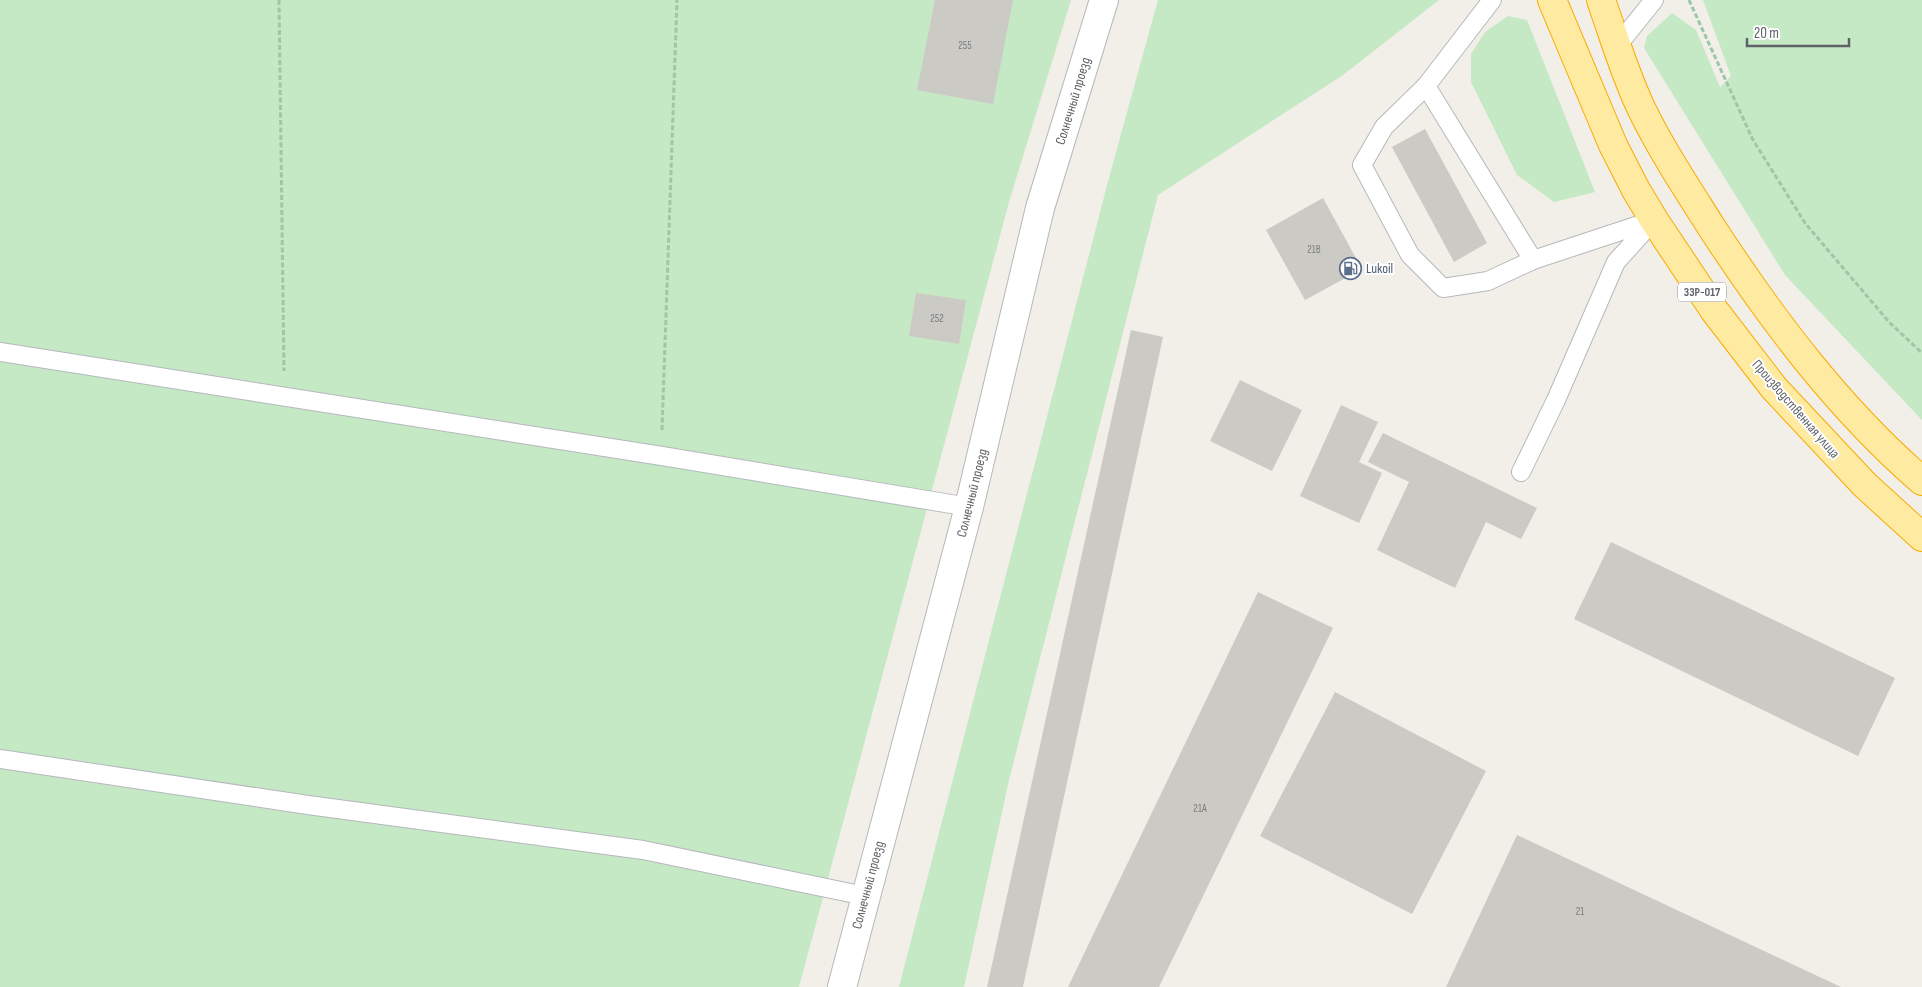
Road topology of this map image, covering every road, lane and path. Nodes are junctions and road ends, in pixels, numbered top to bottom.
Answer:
1 (279, 0) edge
2 (677, 0) edge
3 (1104, 0) edge
4 (1492, 0) edge
5 (1552, 0) edge
6 (1601, 0) edge
7 (1654, 0) edge
8 (1689, 0) edge
9 (1617, 46) junction
10 (1426, 86) junction
11 (1654, 220) junction
12 (1532, 260) junction
13 (0, 352) edge
14 (1922, 353) edge
15 (284, 396) junction
16 (662, 456) junction
17 (1520, 472) dead end
18 (1922, 481) edge
19 (969, 507) junction
20 (1922, 537) edge
21 (0, 759) edge
22 (865, 896) junction
23 (842, 987) edge

1 - 15 path
2 - 16 path
3 - 19 street, Солнечный проезд
4 - 10 lane
5 - 11 highway, Производственная улица / 33Р-017
6 - 9 highway, 33Р-017
7 - 9 lane
8 - 14 path
9 - 18 highway, 33Р-017
10 - 12 lane
10 - 12 lane
11 - 12 lane
11 - 17 lane
11 - 20 highway, Производственная улица / 33Р-017
13 - 15 lane
15 - 16 lane
16 - 19 lane
19 - 22 street, Солнечный проезд
21 - 22 lane
22 - 23 street, Солнечный проезд

